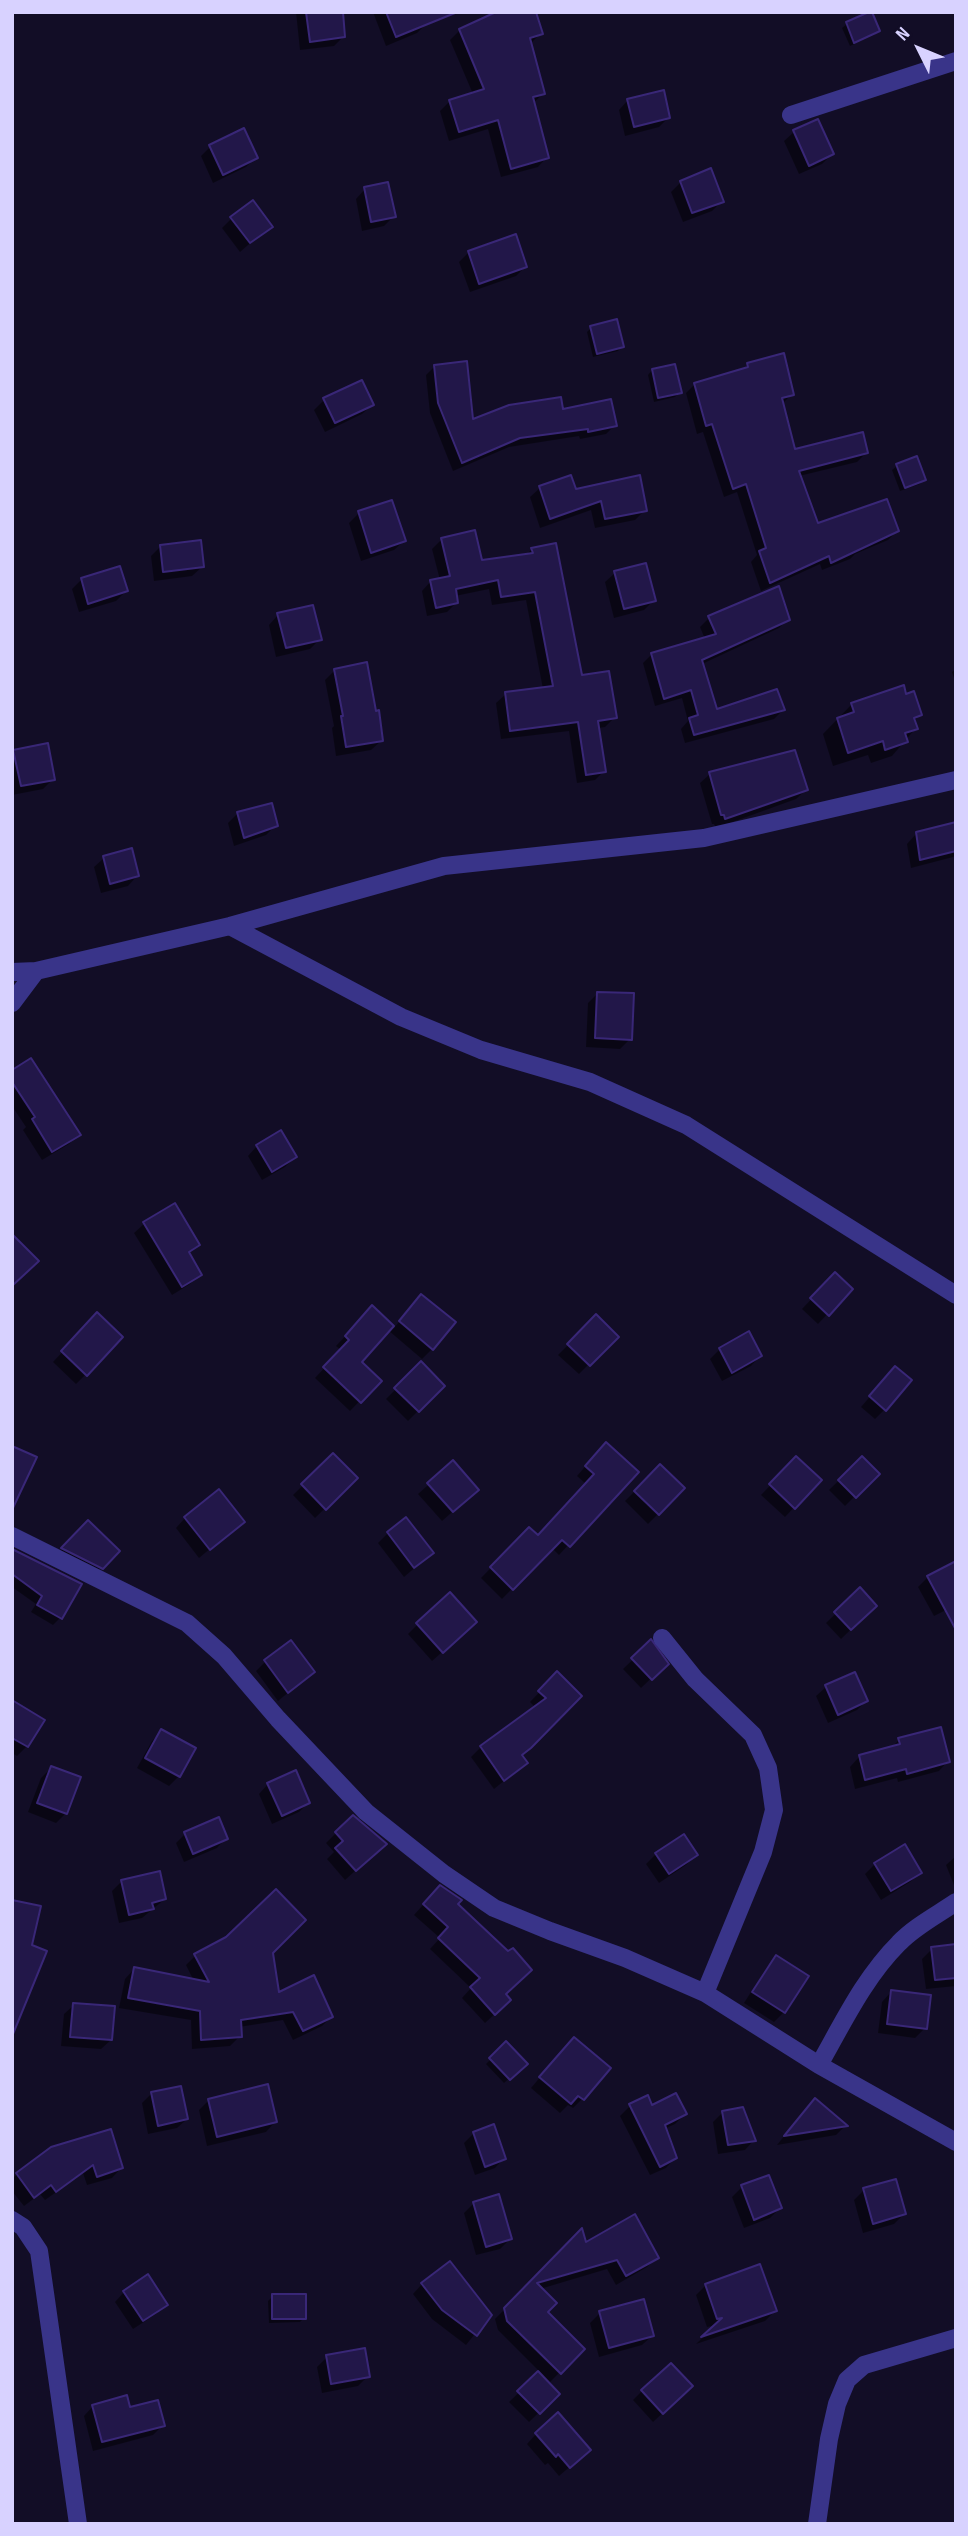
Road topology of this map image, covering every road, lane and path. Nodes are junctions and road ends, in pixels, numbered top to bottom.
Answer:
1 (956, 61) edge
2 (791, 115) dead end
3 (956, 780) edge
4 (230, 926) junction
5 (36, 971) junction
6 (12, 972) edge
7 (12, 1003) edge
8 (956, 1295) edge
9 (12, 1536) edge
10 (662, 1638) dead end
11 (956, 1902) edge
12 (705, 1993) junction
13 (819, 2065) junction
14 (956, 2142) edge
15 (12, 2220) edge
16 (956, 2338) edge
17 (78, 2524) edge
18 (817, 2524) edge

1 - 2 street
3 - 4 street
4 - 5 street
4 - 8 street
5 - 6 street
5 - 7 street
9 - 12 street
10 - 12 street
11 - 13 street
12 - 13 street
13 - 14 street
15 - 17 street
16 - 18 street

